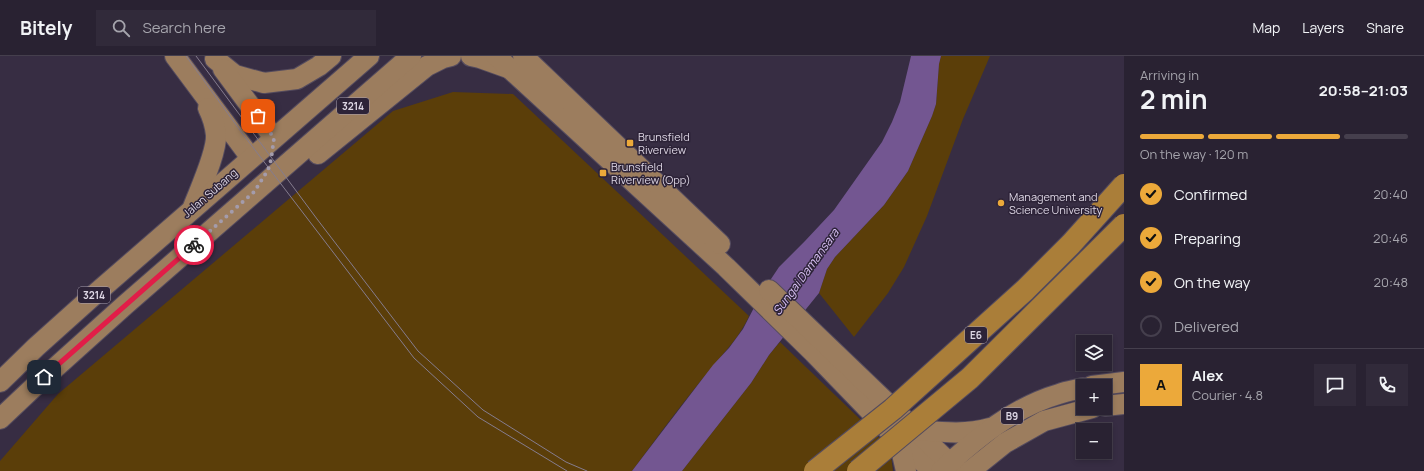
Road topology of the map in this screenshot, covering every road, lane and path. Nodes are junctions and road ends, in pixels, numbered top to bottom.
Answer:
1 (175, 56) edge
2 (331, 56) edge
3 (369, 56) edge
4 (410, 56) edge
5 (451, 56) edge
6 (471, 56) edge
7 (214, 58) edge
8 (518, 61) edge
9 (200, 89) junction
10 (274, 138) junction
11 (313, 141) junction
12 (251, 158) junction
13 (271, 160) junction
14 (1124, 185) edge
15 (254, 192) junction
16 (192, 209) junction
17 (229, 215) junction
18 (1124, 225) edge
19 (0, 382) edge
20 (1124, 382) edge
21 (1112, 384) edge
22 (1076, 390) edge
23 (1124, 404) edge
24 (1112, 405) edge
25 (1076, 412) edge
26 (0, 419) edge
27 (993, 427) junction
28 (907, 436) junction
29 (945, 469) edge
30 (815, 471) edge
31 (858, 471) edge
32 (906, 471) edge
33 (970, 471) edge

1 - 9 main road
2 - 7 main road
3 - 10 main road, Jalan Subang / 3214
4 - 11 main road, 3214
5 - 17 main road
6 - 8 main road
7 - 10 main road
8 - 28 main road
9 - 12 main road
9 - 16 main road
10 - 12 main road, Jalan Subang / 3214
10 - 13 main road
11 - 13 main road
11 - 15 main road, 3214
12 - 13 main road
12 - 16 main road, Jalan Subang / 3214
13 - 15 main road
14 - 30 highway, E6, bridge
15 - 17 main road, 3214
16 - 19 main road, Jalan Subang / 3214
17 - 26 main road, 3214
18 - 31 highway, E6, bridge
20 - 21 main road
22 - 27 main road, B9
23 - 24 main road
25 - 33 main road, B9
27 - 28 main road
27 - 29 main road, B9
28 - 29 main road
28 - 32 main road

